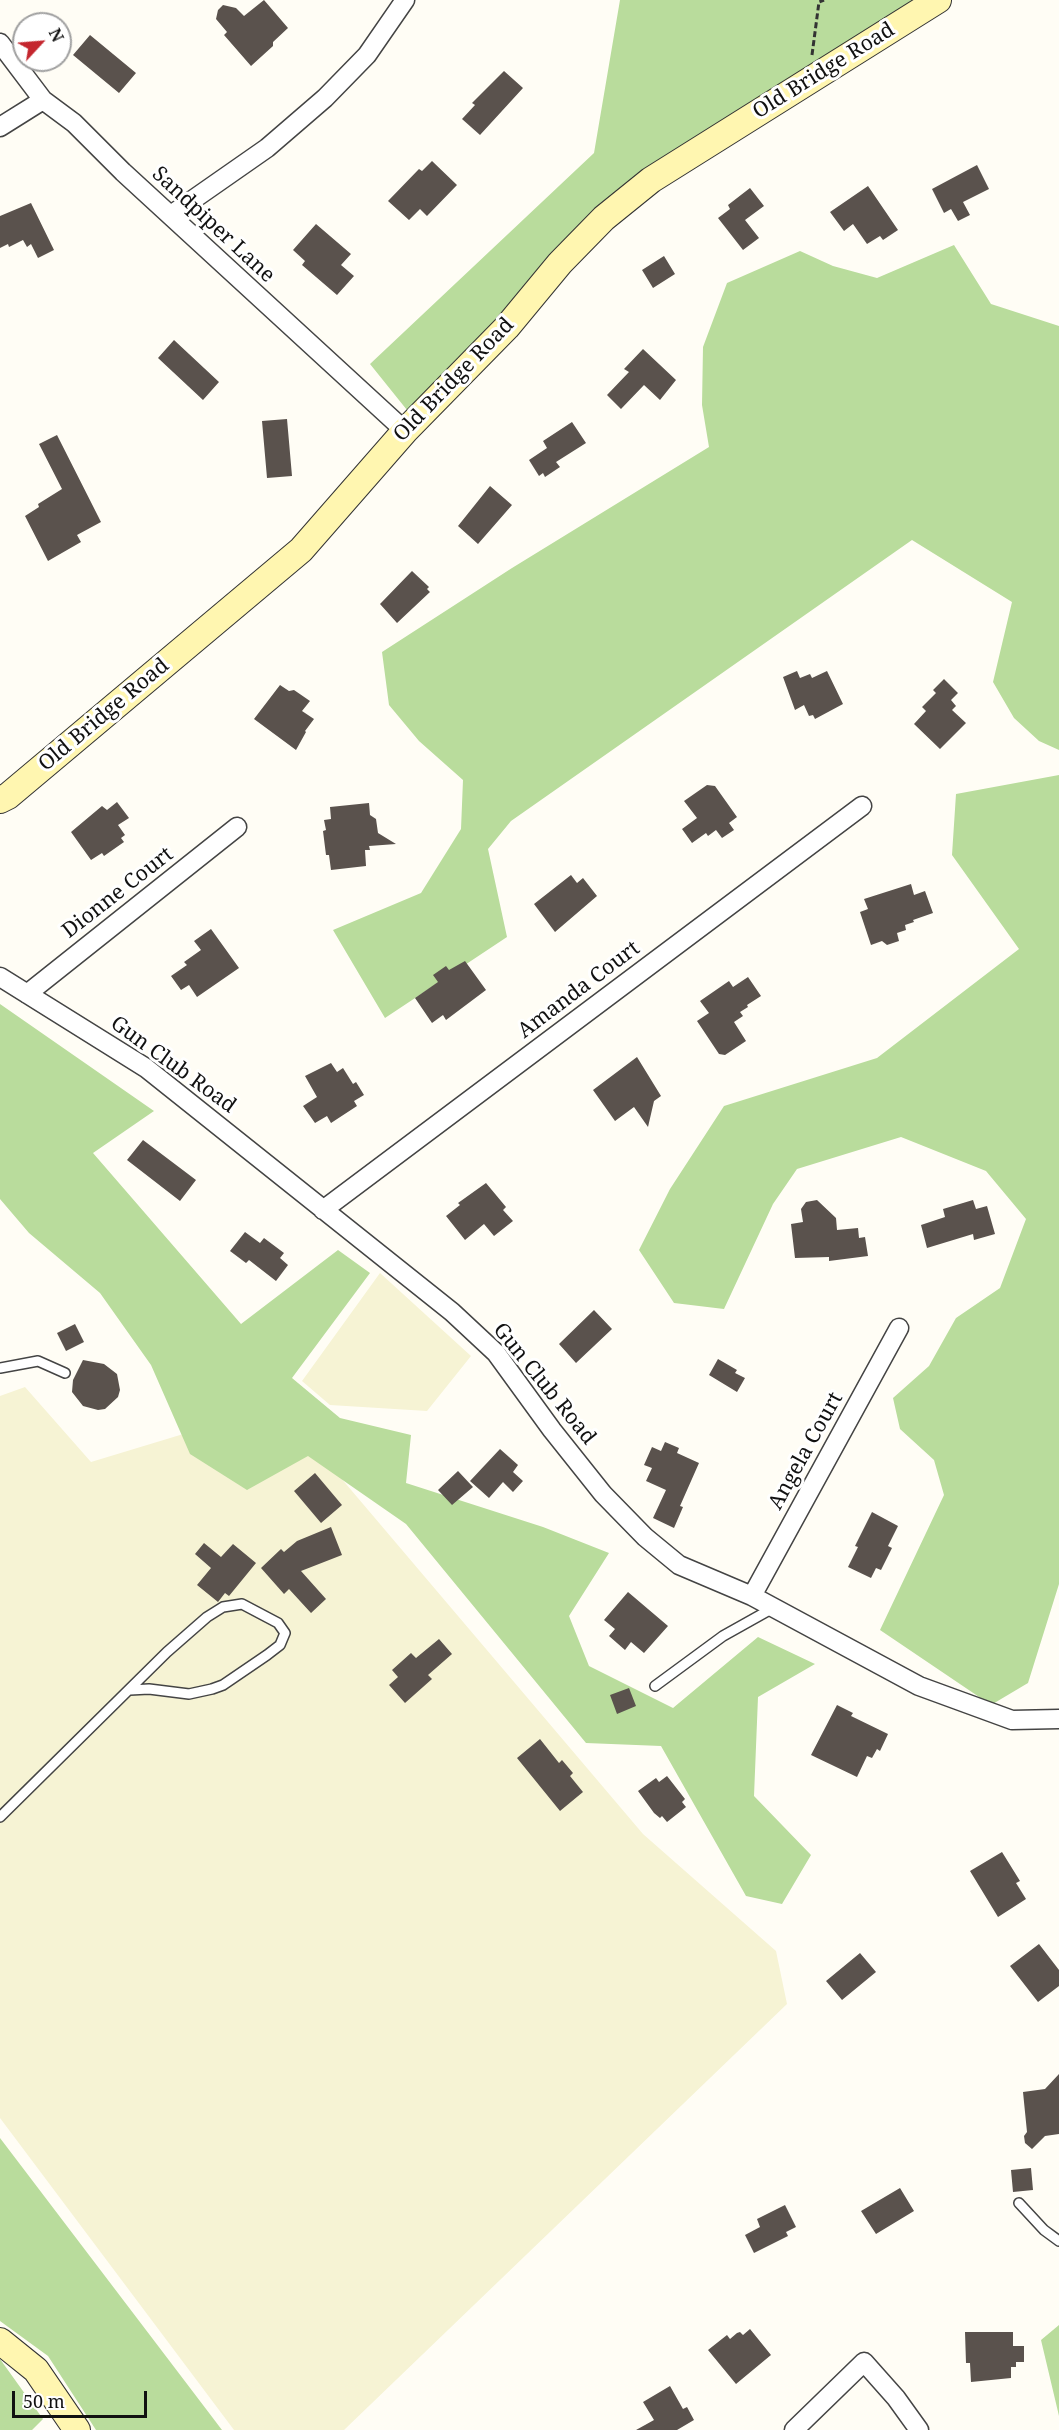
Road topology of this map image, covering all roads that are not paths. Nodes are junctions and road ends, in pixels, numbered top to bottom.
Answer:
1 (405, 0) edge
2 (938, 0) edge
3 (0, 43) edge
4 (43, 100) junction
5 (0, 127) edge
6 (171, 215) junction
7 (405, 431) junction
8 (0, 800) edge
9 (862, 806) dead end
10 (237, 827) dead end
11 (0, 977) edge
12 (27, 994) junction
13 (323, 1210) junction
14 (899, 1328) dead end
15 (0, 1368) edge
16 (65, 1373) dead end
17 (752, 1596) junction
18 (773, 1608) junction
19 (655, 1686) dead end
20 (130, 1690) junction
21 (1059, 1719) edge
22 (0, 1817) edge
23 (1019, 2203) dead end
24 (1059, 2241) edge
25 (0, 2341) edge
26 (77, 2430) edge
27 (794, 2430) edge
28 (919, 2430) edge

1 - 6 street
2 - 7 street, Old Bridge Road
3 - 4 street, Sandpiper Lane
4 - 5 street
4 - 6 street, Sandpiper Lane
6 - 7 street, Sandpiper Lane
7 - 8 street, Old Bridge Road
9 - 13 street, Amanda Court
10 - 12 street, Dionne Court
11 - 12 street, Gun Club Road
12 - 13 street, Gun Club Road
13 - 17 street, Gun Club Road
14 - 17 street, Angela Court
15 - 16 lane
17 - 18 street, Gun Club Road
18 - 19 lane
18 - 21 street, Gun Club Road
20 - 20 lane
20 - 22 lane
23 - 24 lane
25 - 26 street
27 - 28 street

